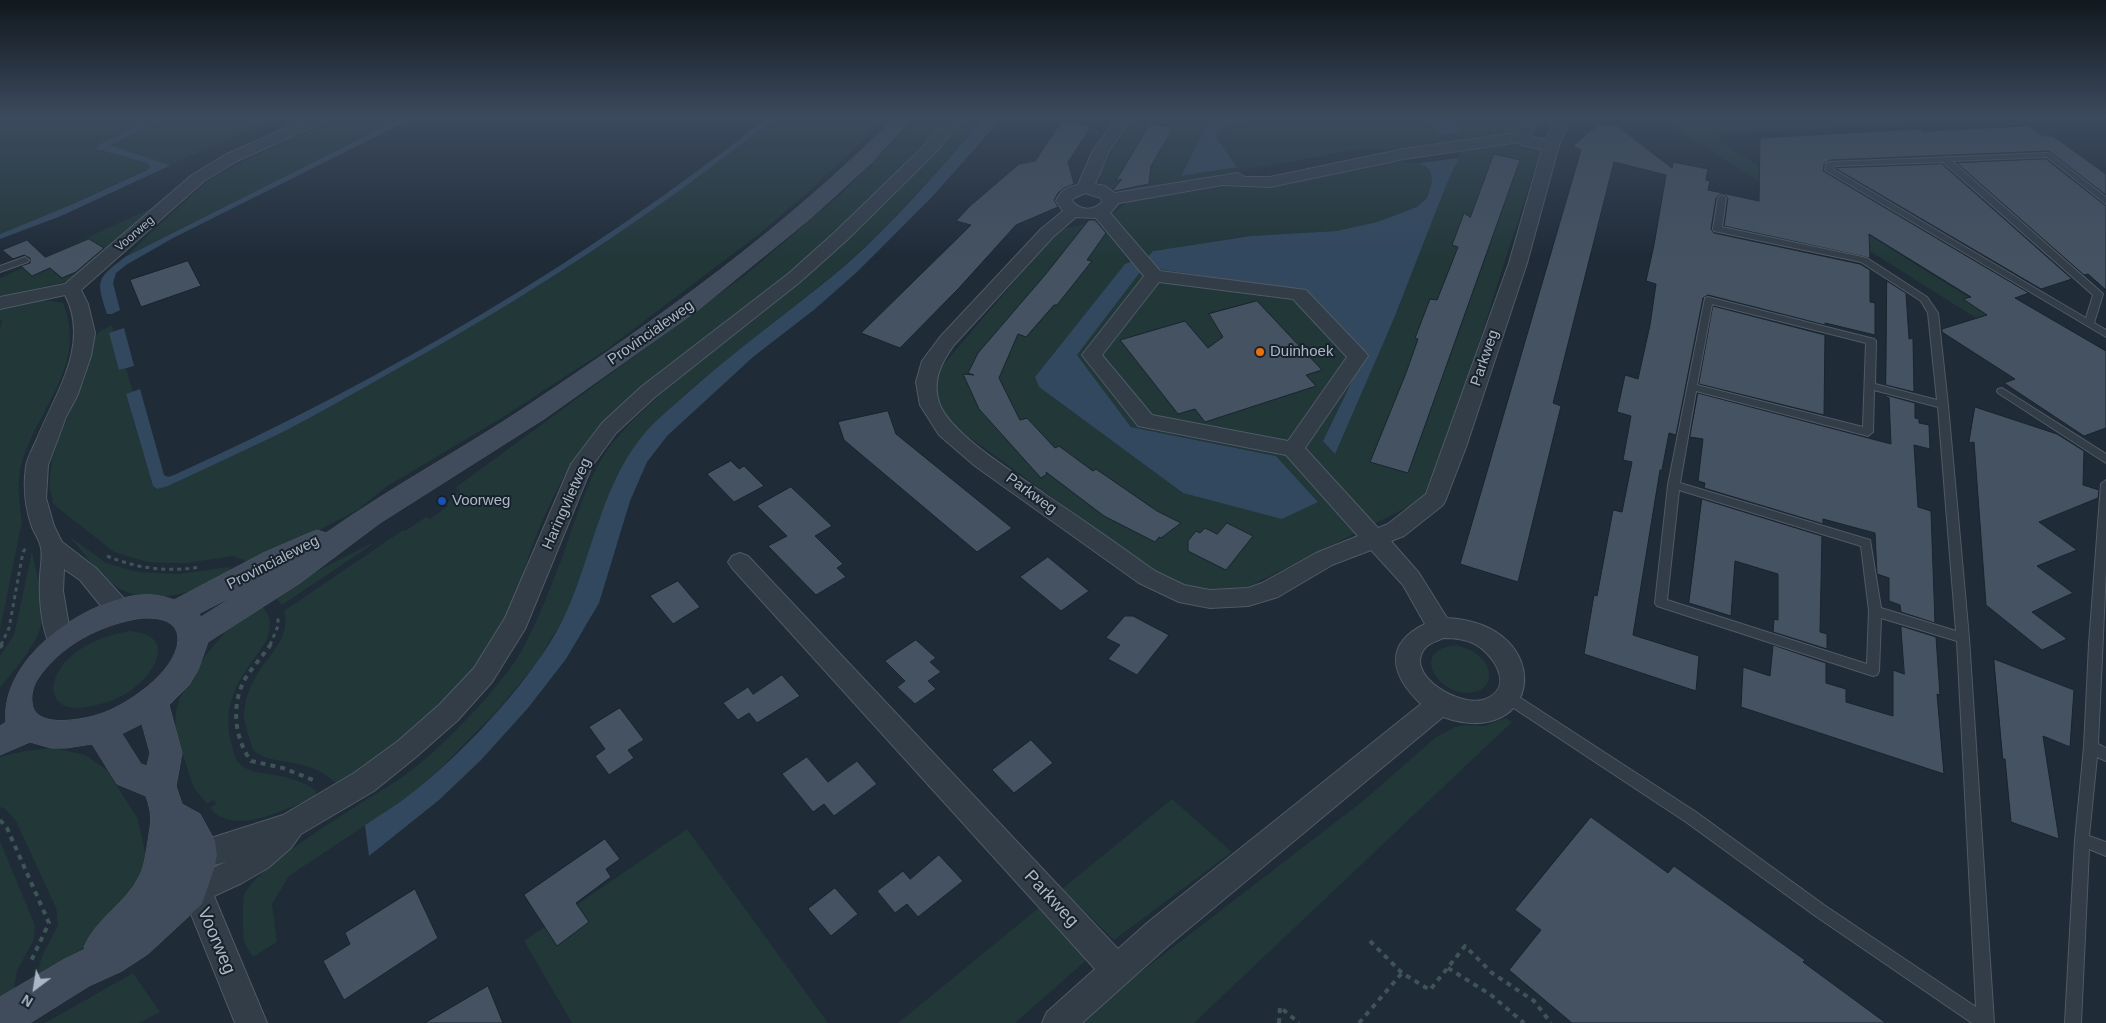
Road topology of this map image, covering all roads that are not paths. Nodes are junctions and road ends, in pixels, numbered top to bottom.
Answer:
1 (220, 165) edge
2 (858, 165) edge
3 (914, 165) edge
4 (1095, 165) edge
5 (1353, 165) edge
6 (1545, 165) edge
7 (1830, 165) edge
8 (1951, 165) edge
9 (2060, 165) edge
10 (1085, 188) junction
11 (1722, 198) dead end
12 (2106, 201) edge
13 (1105, 206) junction
14 (1073, 211) junction
15 (25, 260) dead end
16 (0, 269) edge
17 (1154, 276) junction
18 (71, 289) junction
19 (2102, 296) edge
20 (0, 303) edge
21 (2089, 324) junction
22 (2106, 334) edge
23 (1870, 386) junction
24 (1692, 387) junction
25 (2002, 392) dead end
26 (1943, 404) junction
27 (1293, 449) junction
28 (2106, 459) edge
29 (2106, 484) edge
30 (1674, 485) junction
31 (1374, 537) junction
32 (53, 548) junction
33 (740, 562) dead end
34 (119, 610) junction
35 (1875, 611) junction
36 (186, 624) junction
37 (1440, 628) junction
38 (59, 638) junction
39 (1963, 638) junction
40 (1508, 697) junction
41 (152, 701) junction
42 (1440, 704) junction
43 (14, 711) edge
44 (100, 728) junction
45 (0, 741) edge
46 (2091, 747) junction
47 (2106, 755) edge
48 (164, 800) junction
49 (292, 825) junction
50 (2082, 840) junction
51 (2106, 849) edge
52 (199, 855) junction
53 (172, 888) junction
54 (1118, 971) junction
55 (0, 1019) edge
56 (1985, 1022) edge
57 (251, 1023) edge
58 (1058, 1023) edge
59 (2073, 1023) edge

1 - 18 street, Voorweg
2 - 36 main road, Provincialeweg
3 - 49 street, Haringvlietweg
4 - 10 street
5 - 13 street
6 - 31 street, Parkweg
7 - 21 lane
8 - 19 lane
9 - 12 lane
10 - 13 street
10 - 14 street
11 - 26 lane
13 - 14 street
13 - 17 street
14 - 31 street, Parkweg
15 - 16 lane
17 - 27 street
17 - 27 street
18 - 20 street
18 - 32 street
19 - 21 lane
21 - 22 lane
23 - 24 lane
23 - 24 lane
23 - 26 lane
24 - 30 lane
25 - 28 lane
26 - 39 lane
27 - 31 street
29 - 46 lane
30 - 35 lane
30 - 35 lane
31 - 37 street
32 - 34 street
32 - 38 street
33 - 54 street, Parkweg
34 - 36 main road
34 - 38 main road
35 - 39 lane
36 - 41 main road
37 - 40 street
37 - 42 street
38 - 43 main road
39 - 56 lane
40 - 42 street
40 - 56 lane
41 - 44 main road
41 - 48 main road
42 - 54 street
43 - 44 main road
43 - 45 main road
44 - 48 main road
46 - 47 lane
46 - 50 lane
48 - 52 main road
48 - 53 main road
49 - 52 street, Haringvlietweg
49 - 53 street, Haringvlietweg
50 - 51 lane
50 - 59 lane
52 - 53 main road, Voorweg
53 - 55 main road, Haringvlietweg
53 - 57 street, Voorweg
54 - 58 street

